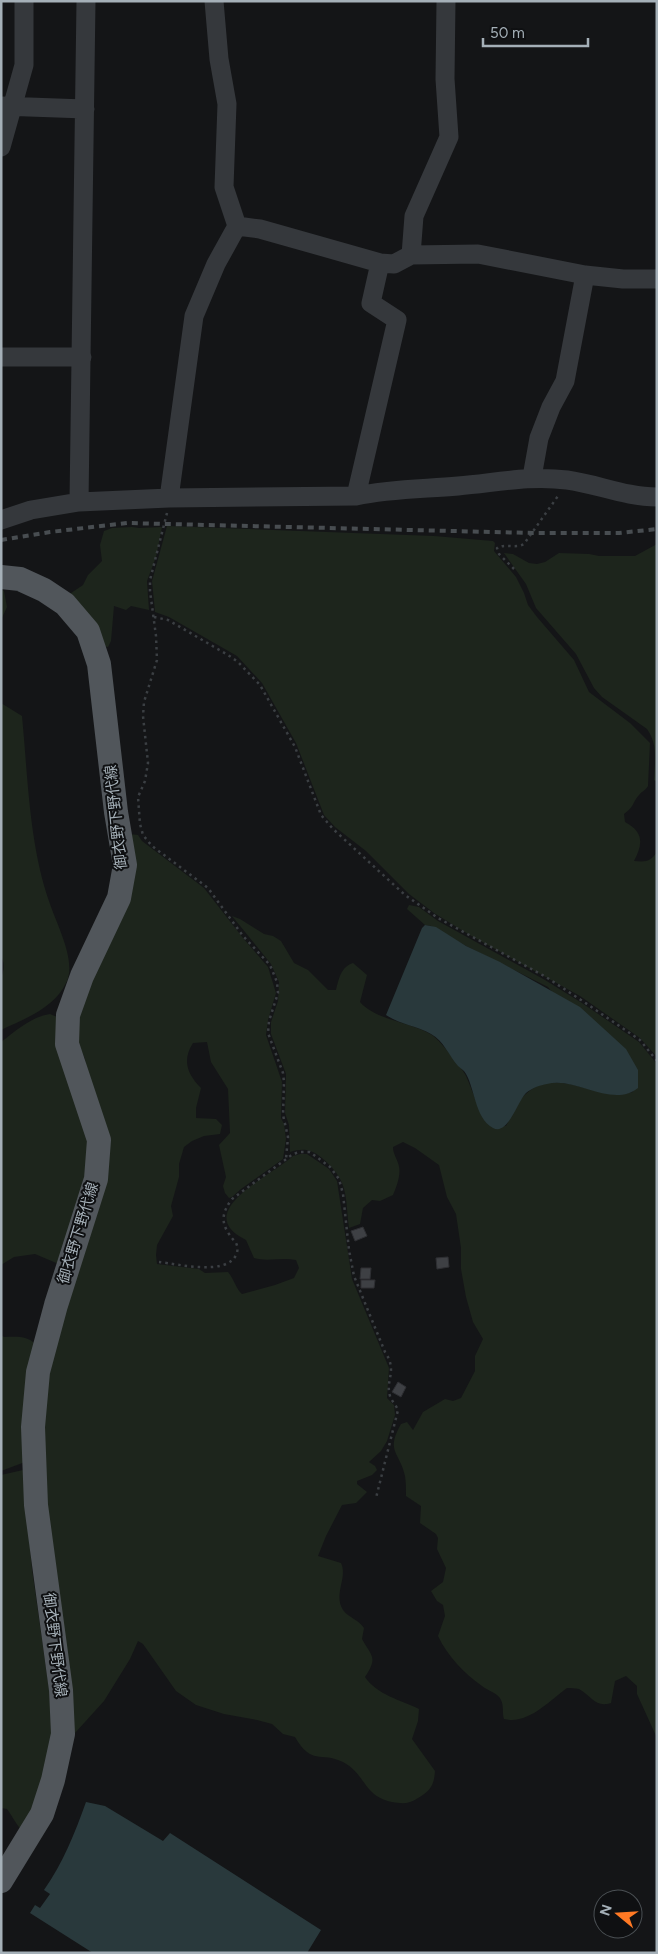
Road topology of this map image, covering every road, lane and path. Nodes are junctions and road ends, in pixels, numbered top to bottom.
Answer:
1 (24, 1) edge
2 (86, 1) edge
3 (214, 1) edge
4 (446, 1) edge
5 (7, 106) edge
6 (85, 109) junction
7 (1, 147) edge
8 (238, 226) junction
9 (411, 255) junction
10 (380, 263) junction
11 (584, 275) junction
12 (657, 278) edge
13 (1, 357) edge
14 (82, 357) junction
15 (532, 477) junction
16 (568, 480) junction
17 (356, 496) junction
18 (657, 497) edge
19 (169, 498) junction
20 (79, 502) junction
21 (1, 520) edge
22 (514, 569) dead end
23 (1, 577) edge
24 (154, 617) junction
25 (657, 1061) edge
26 (286, 1159) junction
27 (159, 1262) dead end
28 (376, 1498) dead end
29 (1, 1881) edge

1 - 5 street
2 - 6 street
3 - 8 street
4 - 9 street
5 - 6 street
5 - 7 street
6 - 14 street
8 - 10 street
8 - 19 street
9 - 10 street
9 - 11 street
10 - 17 street
11 - 12 street
11 - 15 street
13 - 14 street
14 - 20 street
15 - 16 street
15 - 17 street
16 - 18 street
16 - 22 path
17 - 19 street
19 - 20 street
19 - 24 path
20 - 21 street
23 - 29 main road, 御衣野下野代線
24 - 25 path
24 - 26 path
26 - 27 path
26 - 28 path

